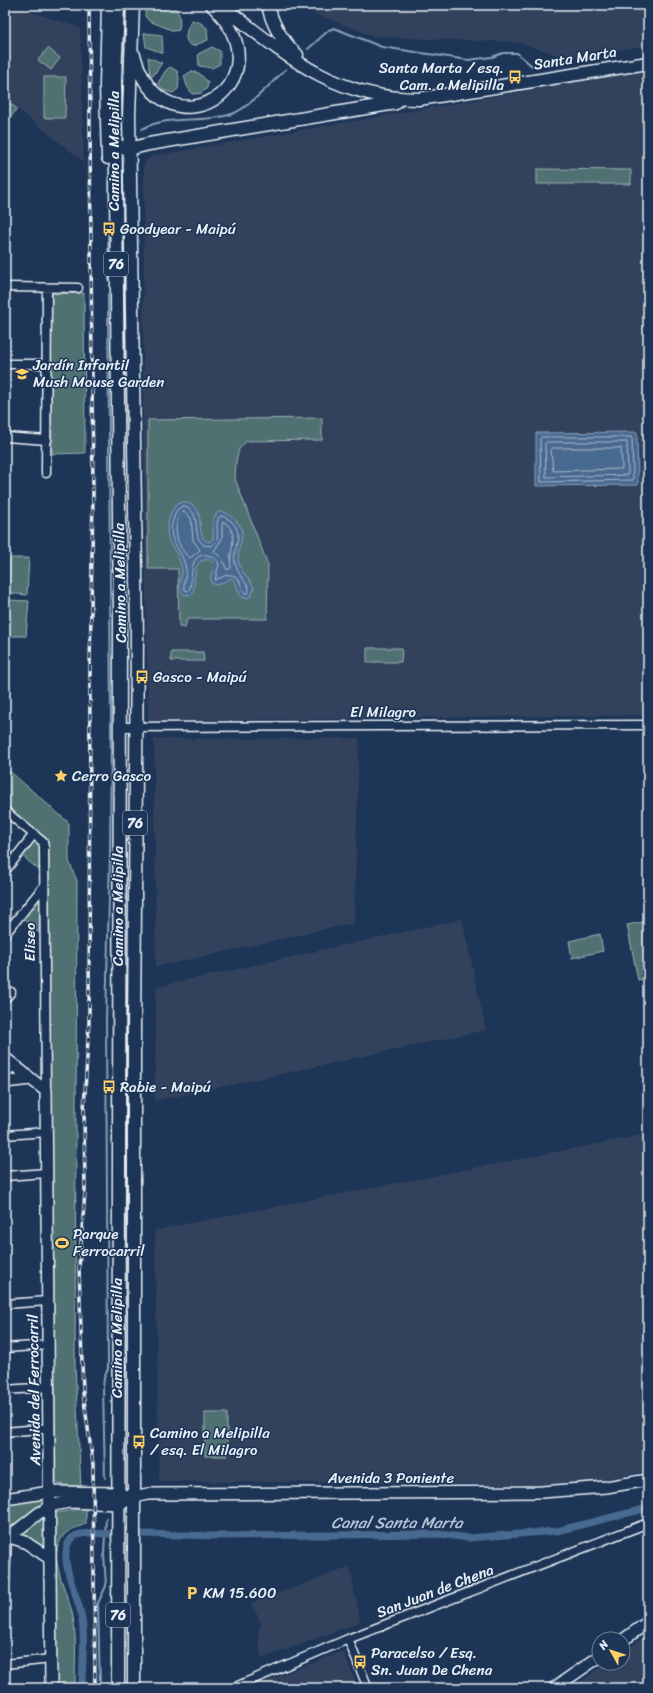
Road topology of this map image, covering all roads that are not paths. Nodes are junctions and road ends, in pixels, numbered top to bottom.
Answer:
1 (108, 5) edge
2 (118, 5) edge
3 (133, 5) edge
4 (212, 5) edge
5 (221, 5) edge
6 (268, 5) edge
7 (241, 20) junction
8 (131, 40) junction
9 (648, 63) edge
10 (319, 74) junction
11 (419, 99) junction
12 (115, 140) junction
13 (129, 149) junction
14 (116, 207) junction
15 (5, 287) edge
16 (78, 288) dead end
17 (47, 289) junction
18 (5, 364) edge
19 (46, 364) junction
20 (5, 437) edge
21 (46, 440) junction
22 (46, 473) dead end
23 (648, 725) edge
24 (119, 727) junction
25 (135, 727) junction
26 (5, 811) edge
27 (135, 816) junction
28 (119, 817) junction
29 (34, 834) junction
30 (5, 871) edge
31 (44, 886) junction
32 (5, 934) edge
33 (118, 965) junction
34 (134, 965) junction
35 (11, 992) dead end
36 (5, 999) edge
37 (118, 1031) junction
38 (134, 1032) junction
39 (9, 1061) edge
40 (5, 1074) edge
41 (31, 1079) junction
42 (5, 1082) edge
43 (46, 1091) junction
44 (47, 1132) junction
45 (5, 1135) edge
46 (47, 1173) junction
47 (5, 1176) edge
48 (48, 1301) junction
49 (5, 1304) edge
50 (49, 1344) junction
51 (5, 1348) edge
52 (49, 1387) junction
53 (5, 1390) edge
54 (50, 1428) junction
55 (5, 1432) edge
56 (648, 1480) edge
57 (50, 1492) junction
58 (133, 1498) junction
59 (5, 1499) edge
60 (118, 1499) junction
61 (49, 1507) junction
62 (648, 1523) edge
63 (6, 1536) edge
64 (49, 1558) junction
65 (5, 1584) edge
66 (648, 1622) edge
67 (631, 1634) edge
68 (348, 1639) junction
69 (51, 1658) junction
70 (591, 1663) edge
71 (5, 1664) edge
72 (51, 1688) edge
73 (118, 1688) edge
74 (134, 1688) edge
75 (233, 1688) edge
76 (368, 1688) edge
77 (554, 1688) edge

1 - 14 main road
2 - 12 main road, Camino a Melipilla / 76
3 - 8 main road, Camino a Melipilla / 76
4 - 7 main road, Santa Marta
4 - 8 main road
5 - 7 main road, Santa Marta
6 - 10 main road
7 - 10 main road, Santa Marta
8 - 13 main road, Camino a Melipilla / 76
9 - 11 main road, Santa Marta
10 - 11 main road, Santa Marta
11 - 13 main road
12 - 13 main road
12 - 14 main road, Camino a Melipilla / 76
13 - 25 main road, Camino a Melipilla / 76
14 - 24 main road, Camino a Melipilla / 76
15 - 17 street
16 - 17 street
17 - 19 street
18 - 19 street
19 - 21 street
20 - 21 street
21 - 22 street
23 - 25 street, El Milagro
24 - 25 street, El Milagro
24 - 28 main road, Camino a Melipilla / 76
25 - 27 main road, Camino a Melipilla / 76
26 - 29 street, Eliseo
27 - 28 main road
27 - 34 main road, Camino a Melipilla / 76
28 - 33 main road, Camino a Melipilla / 76
29 - 30 street
29 - 31 street, Eliseo
31 - 32 street
31 - 43 street, Eliseo
33 - 34 main road
33 - 37 main road, Camino a Melipilla / 76
34 - 38 main road, Camino a Melipilla / 76
35 - 36 street
37 - 38 main road
37 - 60 main road, Camino a Melipilla / 76
38 - 58 main road, Camino a Melipilla / 76
39 - 40 street
39 - 41 street
41 - 42 street
41 - 43 street
43 - 44 street, Avenida del Ferrocarril
44 - 45 street
44 - 46 street, Avenida del Ferrocarril
46 - 47 street
46 - 48 street, Avenida del Ferrocarril
48 - 49 street
48 - 50 street, Avenida del Ferrocarril
50 - 51 street
50 - 52 street, Avenida del Ferrocarril
52 - 53 street
52 - 54 street, Avenida del Ferrocarril
54 - 55 street
54 - 57 street, Avenida del Ferrocarril
56 - 58 street, Avenida 3 Poniente
57 - 59 street, Avenida 3 Poniente
57 - 60 street, Avenida 3 Poniente
57 - 61 street, Avenida del Ferrocarril
58 - 60 street, Avenida 3 Poniente
58 - 74 main road, Camino a Melipilla / 76
60 - 61 street, Avenida 3 Poniente
60 - 73 main road, Camino a Melipilla / 76
61 - 63 street, Avenida 3 Poniente
61 - 64 street, Avenida del Ferrocarril
62 - 68 street, San Juan de Chena
63 - 64 street
63 - 65 street
64 - 69 street, Avenida del Ferrocarril
66 - 67 street
68 - 75 street, San Juan de Chena
68 - 76 street
69 - 71 street
69 - 72 street, Avenida del Ferrocarril
70 - 77 street

